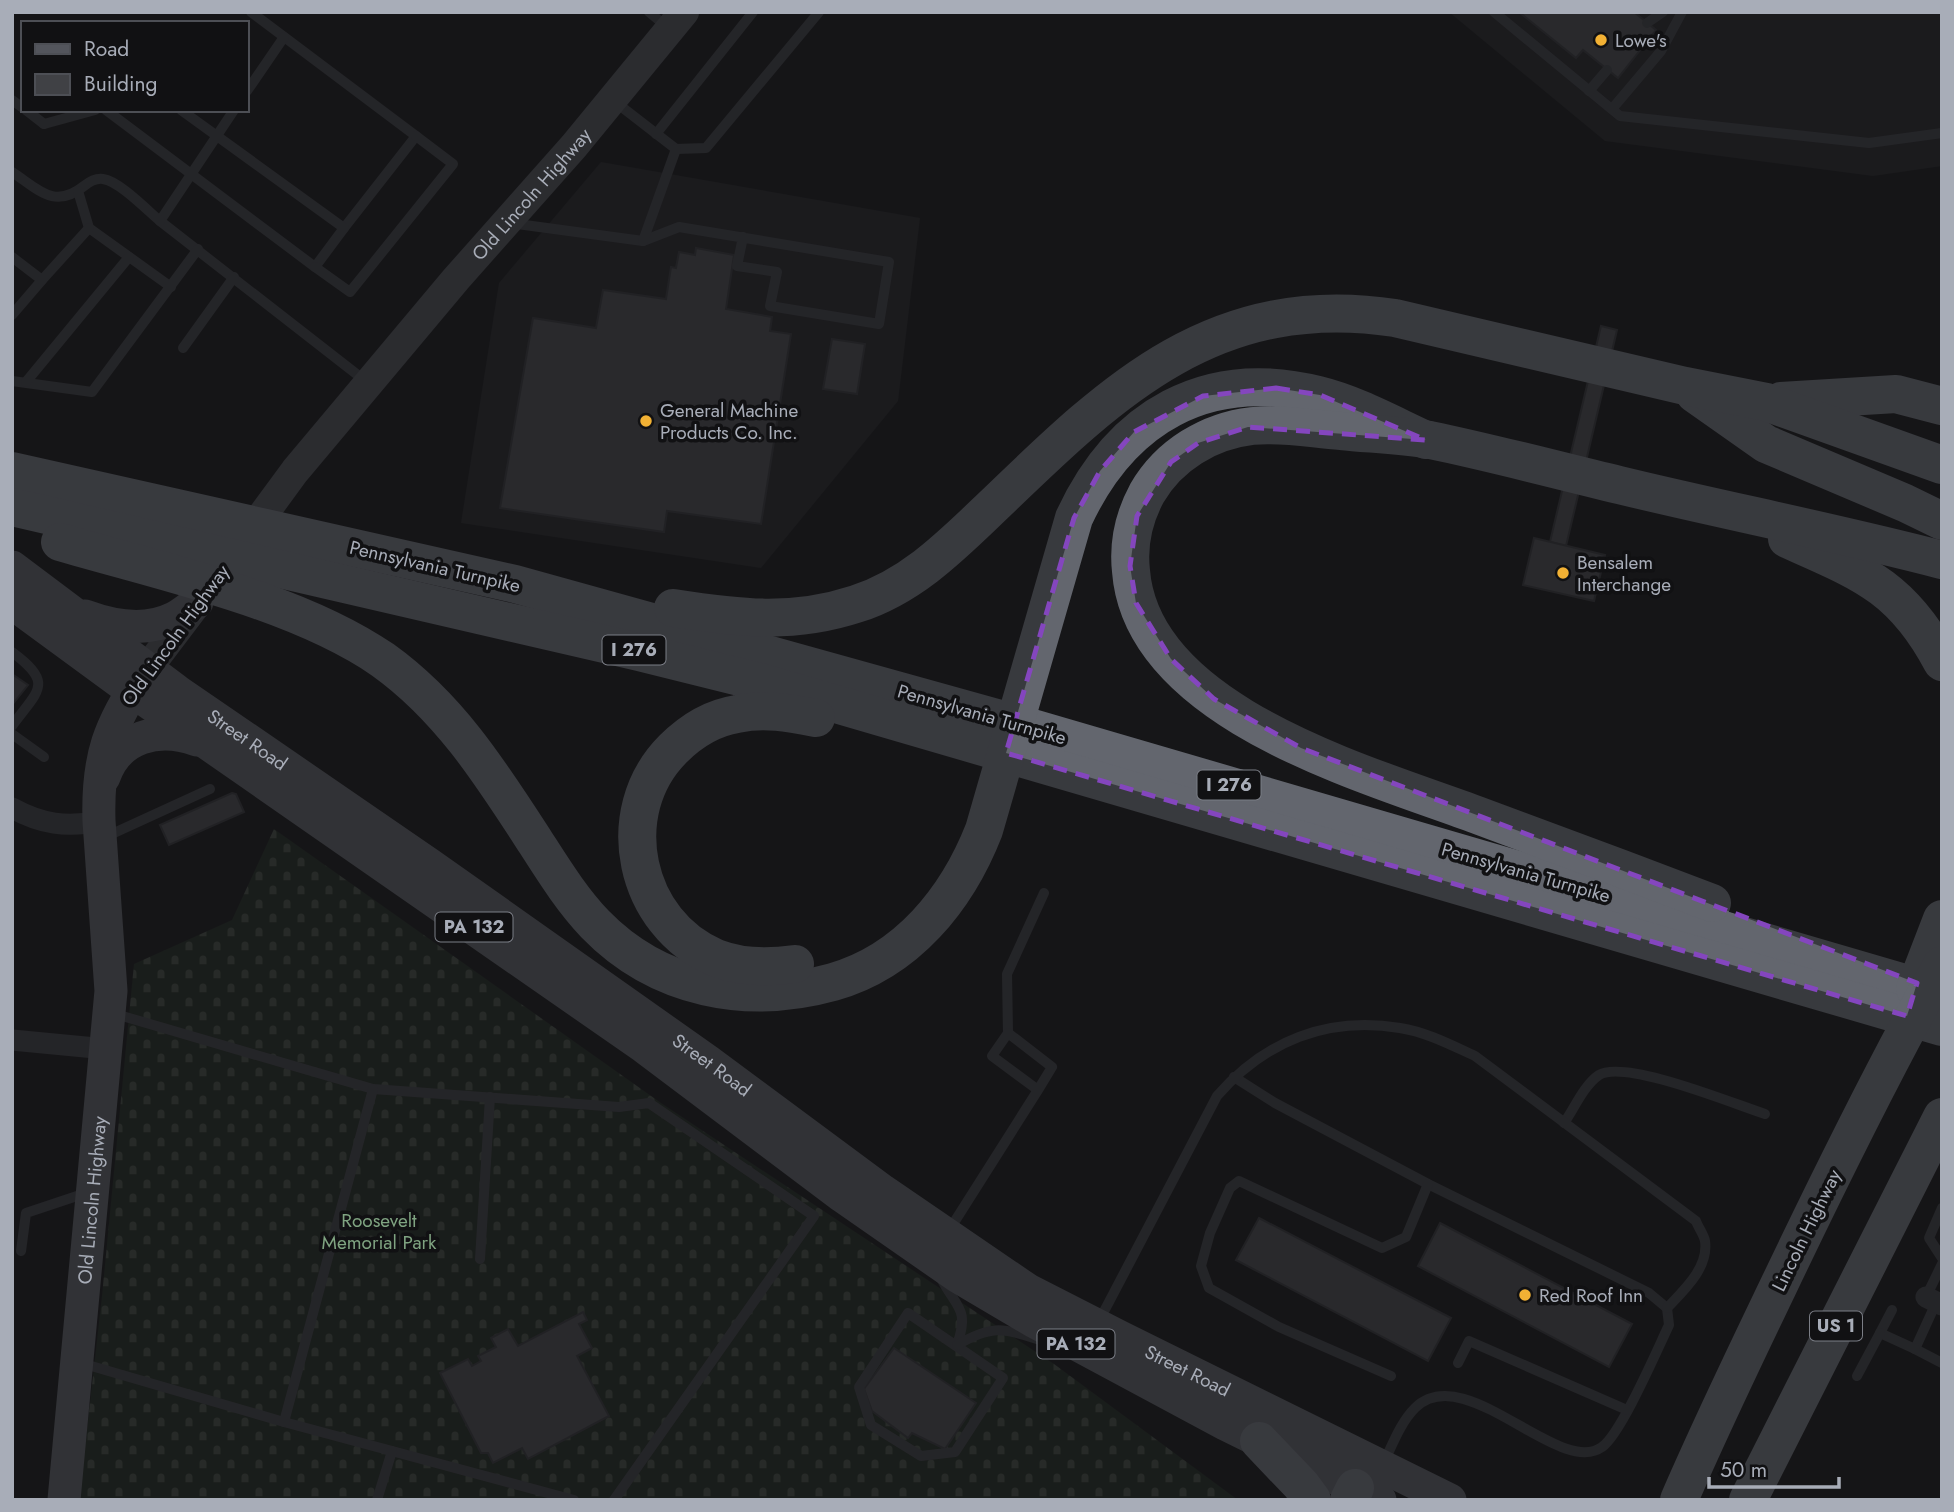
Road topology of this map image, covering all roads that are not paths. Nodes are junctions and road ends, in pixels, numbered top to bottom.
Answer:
1 (251, 12) edge
2 (753, 12) edge
3 (819, 12) edge
4 (1494, 12) edge
5 (1662, 12) edge
6 (1682, 12) edge
7 (667, 18) edge
8 (1647, 23) dead end
9 (284, 37) junction
10 (1607, 70) dead end
11 (248, 90) edge
12 (1590, 91) junction
13 (612, 99) junction
14 (1612, 109) junction
15 (28, 112) edge
16 (63, 112) edge
17 (89, 112) edge
18 (109, 112) edge
19 (184, 112) edge
20 (232, 112) edge
21 (44, 124) junction
22 (1942, 133) edge
23 (656, 134) junction
24 (216, 136) junction
25 (416, 136) junction
26 (676, 149) junction
27 (12, 172) edge
28 (190, 173) junction
29 (78, 191) junction
30 (160, 221) junction
31 (506, 222) junction
32 (89, 228) junction
33 (344, 228) junction
34 (743, 237) junction
35 (643, 241) junction
36 (198, 249) junction
37 (12, 257) edge
38 (129, 257) junction
39 (315, 267) junction
40 (234, 277) junction
41 (41, 280) junction
42 (171, 287) junction
43 (13, 312) edge
44 (183, 348) dead end
45 (12, 381) edge
46 (26, 382) junction
47 (368, 384) junction
48 (1685, 386) junction
49 (1123, 389) junction
50 (1766, 402) junction
51 (1942, 406) edge
52 (1426, 440) junction
53 (1942, 465) edge
54 (12, 471) edge
55 (12, 507) edge
56 (1721, 509) junction
57 (1942, 521) edge
58 (12, 528) edge
59 (1942, 560) edge
60 (12, 567) edge
61 (204, 581) junction
62 (515, 584) junction
63 (58, 602) junction
64 (12, 603) edge
65 (12, 652) edge
66 (1942, 663) edge
67 (139, 680) junction
68 (1010, 689) junction
69 (12, 726) edge
70 (12, 734) edge
71 (205, 742) junction
72 (1013, 755) junction
73 (44, 757) dead end
74 (983, 785) junction
75 (210, 789) dead end
76 (12, 808) edge
77 (100, 818) junction
78 (1044, 893) dead end
79 (1942, 919) edge
80 (1936, 982) edge
81 (110, 1012) junction
82 (1942, 1027) edge
83 (1008, 1033) junction
84 (12, 1041) edge
85 (106, 1049) junction
86 (1234, 1077) junction
87 (373, 1089) junction
88 (1038, 1090) junction
89 (490, 1097) junction
90 (1765, 1114) dead end
91 (1942, 1117) edge
92 (1564, 1123) junction
93 (1428, 1184) junction
94 (92, 1191) junction
95 (1942, 1208) edge
96 (938, 1246) junction
97 (21, 1251) dead end
98 (1942, 1258) edge
99 (480, 1259) dead end
100 (1942, 1264) edge
101 (1935, 1302) edge
102 (1667, 1308) junction
103 (1892, 1310) dead end
104 (1880, 1333) junction
105 (1077, 1339) junction
106 (1042, 1341) dead end
107 (957, 1345) junction
108 (1915, 1349) junction
109 (78, 1362) junction
110 (1458, 1363) dead end
111 (1942, 1363) edge
112 (1391, 1376) dead end
113 (1857, 1376) dead end
114 (1627, 1410) junction
115 (284, 1422) junction
116 (1259, 1441) junction
117 (392, 1451) junction
118 (1369, 1492) edge
119 (64, 1500) edge
120 (377, 1500) edge
121 (574, 1500) edge
122 (614, 1500) edge
123 (1312, 1500) edge
124 (1450, 1500) edge
125 (1679, 1500) edge
126 (1748, 1500) edge

1 - 9 lane
2 - 23 lane
3 - 26 lane
4 - 12 lane
5 - 8 lane
6 - 14 lane
7 - 13 main road, Old Lincoln Highway
9 - 11 lane
9 - 25 lane
10 - 12 lane
12 - 14 lane
13 - 23 lane
13 - 31 main road, Old Lincoln Highway
14 - 22 lane
15 - 21 lane
16 - 21 lane
17 - 21 lane
18 - 28 lane
19 - 24 lane
20 - 24 lane
23 - 26 lane
24 - 28 lane
24 - 33 lane
25 - 33 lane
25 - 39 lane
26 - 35 lane
27 - 29 lane
28 - 30 lane
28 - 39 lane
29 - 30 lane
29 - 32 lane
30 - 36 lane
31 - 35 lane
31 - 47 main road, Old Lincoln Highway
32 - 38 lane
32 - 41 lane
33 - 39 lane
34 - 34 lane
34 - 35 lane
36 - 40 lane
36 - 42 lane
37 - 41 lane
38 - 42 lane
38 - 46 lane
40 - 44 lane
40 - 47 lane
41 - 43 lane
42 - 46 lane
45 - 46 lane
47 - 61 main road, Old Lincoln Highway
48 - 49 highway
48 - 50 highway
48 - 57 highway
49 - 62 highway
49 - 68 highway
50 - 51 highway
50 - 53 highway
52 - 56 highway
52 - 68 highway
52 - 80 highway
54 - 62 highway, Pennsylvania Turnpike / I 276
55 - 61 highway, Pennsylvania Turnpike / I 276
56 - 59 highway
56 - 66 highway
58 - 61 highway
60 - 63 main road, Street Road / PA 132
61 - 63 main road
61 - 67 main road, Old Lincoln Highway
61 - 72 highway, Pennsylvania Turnpike / I 276
61 - 74 highway
62 - 80 highway, Pennsylvania Turnpike / I 276
63 - 67 main road, Street Road / PA 132
64 - 67 main road, Street Road / PA 132
65 - 69 lane
67 - 71 main road, Street Road / PA 132
67 - 77 main road, Old Lincoln Highway
67 - 96 main road, Street Road / PA 132
68 - 74 highway
70 - 73 lane
71 - 77 main road
71 - 96 main road, Street Road / PA 132
72 - 74 highway
72 - 82 highway, Pennsylvania Turnpike / I 276
75 - 77 lane
76 - 77 street
77 - 81 main road, Old Lincoln Highway
78 - 83 lane
79 - 80 highway, Lincoln Highway
80 - 125 highway, Lincoln Highway
81 - 85 main road, Old Lincoln Highway
81 - 87 lane
83 - 88 lane
83 - 88 lane
84 - 85 street
85 - 94 main road, Old Lincoln Highway
86 - 92 lane
86 - 93 lane
86 - 105 lane
87 - 89 lane
87 - 115 lane
88 - 96 lane
89 - 99 lane
89 - 122 lane
90 - 92 lane
91 - 126 highway, US 1
92 - 102 lane
93 - 102 lane
93 - 112 lane
94 - 97 lane
94 - 109 main road, Old Lincoln Highway
95 - 98 lane
96 - 105 main road, Street Road / PA 132
96 - 107 lane
100 - 101 lane
101 - 108 lane
102 - 114 lane
103 - 104 lane
104 - 108 lane
104 - 113 lane
105 - 116 main road, Street Road / PA 132
105 - 118 main road, Street Road / PA 132
106 - 107 lane
107 - 107 lane
108 - 111 lane
109 - 115 lane
109 - 119 main road, Old Lincoln Highway
110 - 114 lane
114 - 118 lane
115 - 117 lane
116 - 118 main road, Street Road / PA 132
116 - 123 highway
117 - 120 lane
117 - 121 lane
118 - 124 main road, Street Road / PA 132

